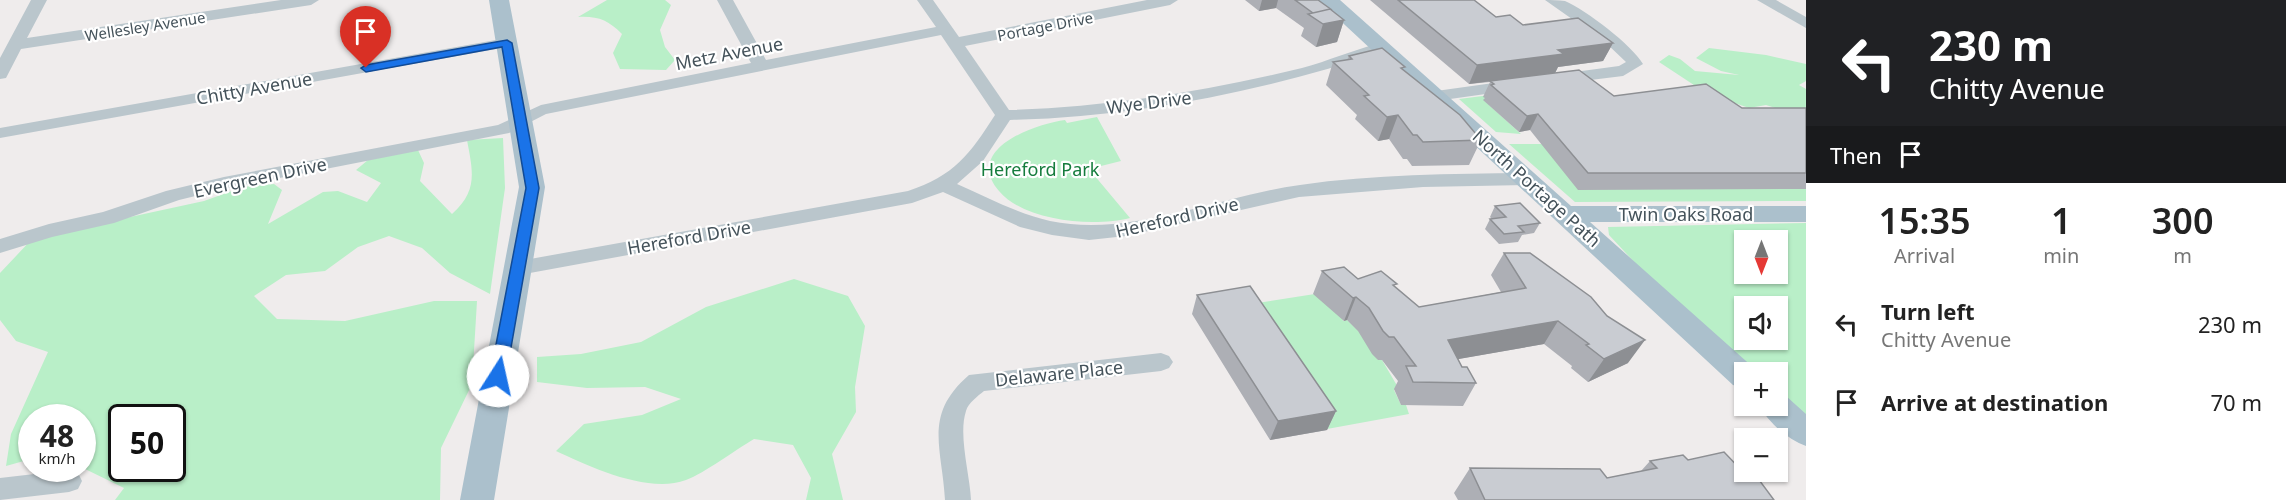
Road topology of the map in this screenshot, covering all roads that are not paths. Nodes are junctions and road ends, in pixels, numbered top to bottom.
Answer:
1 (39, 0) edge
2 (311, 0) edge
3 (499, 0) edge
4 (725, 0) edge
5 (925, 0) edge
6 (1170, 0) edge
7 (1328, 0) edge
8 (1553, 0) edge
9 (1765, 0) edge
10 (1789, 5) edge
11 (1806, 15) edge
12 (1806, 23) edge
13 (950, 37) junction
14 (507, 43) junction
15 (15, 45) junction
16 (1380, 48) junction
17 (761, 67) junction
18 (0, 74) edge
19 (1436, 96) junction
20 (1004, 115) junction
21 (521, 118) junction
22 (0, 133) edge
23 (1526, 179) junction
24 (945, 186) junction
25 (1565, 214) junction
26 (1806, 214) edge
27 (0, 246) edge
28 (519, 268) junction
29 (1161, 362) dead end
30 (1734, 368) edge
31 (1787, 416) edge
32 (1806, 433) edge
33 (60, 482) edge
34 (0, 489) edge
35 (477, 500) edge
36 (958, 500) edge

1 - 15 street
2 - 15 street, Wellesley Avenue
3 - 14 main road
4 - 17 street
5 - 13 street
6 - 13 street, Portage Drive
7 - 16 main road, North Portage Path
8 - 19 street
9 - 10 street
10 - 11 street
10 - 12 street
13 - 17 street, Metz Avenue
13 - 20 street
14 - 21 main road
14 - 22 street, Chitty Avenue
15 - 18 street
16 - 19 main road, North Portage Path
16 - 20 street, Wye Drive
17 - 21 street, Metz Avenue
19 - 23 main road, North Portage Path
20 - 24 street
21 - 27 street, Evergreen Drive
21 - 28 main road
23 - 24 street, Hereford Drive
23 - 25 main road, North Portage Path
24 - 28 street, Hereford Drive
25 - 26 main road, Twin Oaks Road
25 - 30 main road, North Portage Path
28 - 35 main road
29 - 36 street, Delaware Place
31 - 32 main road
33 - 34 street

